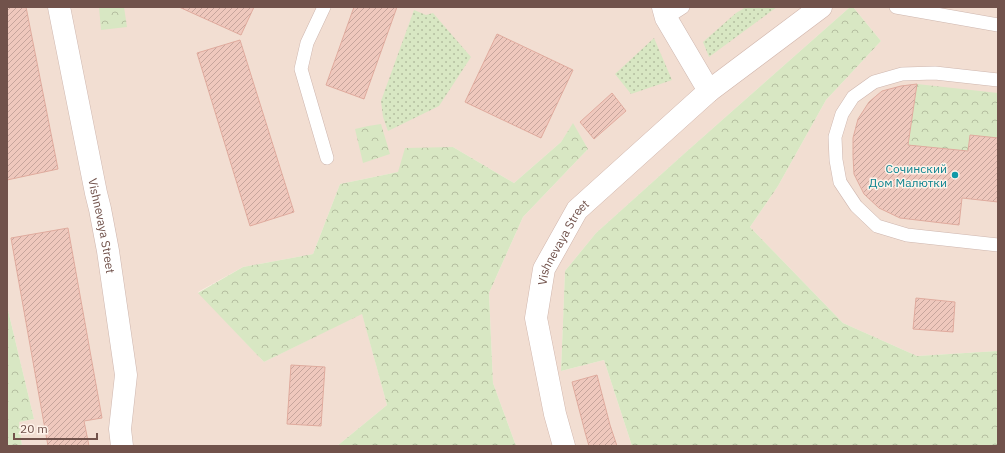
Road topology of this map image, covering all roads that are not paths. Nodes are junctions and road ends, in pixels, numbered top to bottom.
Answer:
1 (59, 7) edge
2 (324, 7) edge
3 (821, 7) edge
4 (896, 7) edge
5 (670, 11) edge
6 (998, 25) edge
7 (998, 80) edge
8 (709, 91) junction
9 (327, 158) dead end
10 (998, 245) edge
11 (122, 446) edge
12 (564, 446) edge

1 - 11 street, Vishnevaya Street
2 - 9 lane
3 - 8 street, Vishnevaya Street
4 - 6 lane
5 - 8 street
7 - 10 lane
8 - 12 street, Vishnevaya Street

